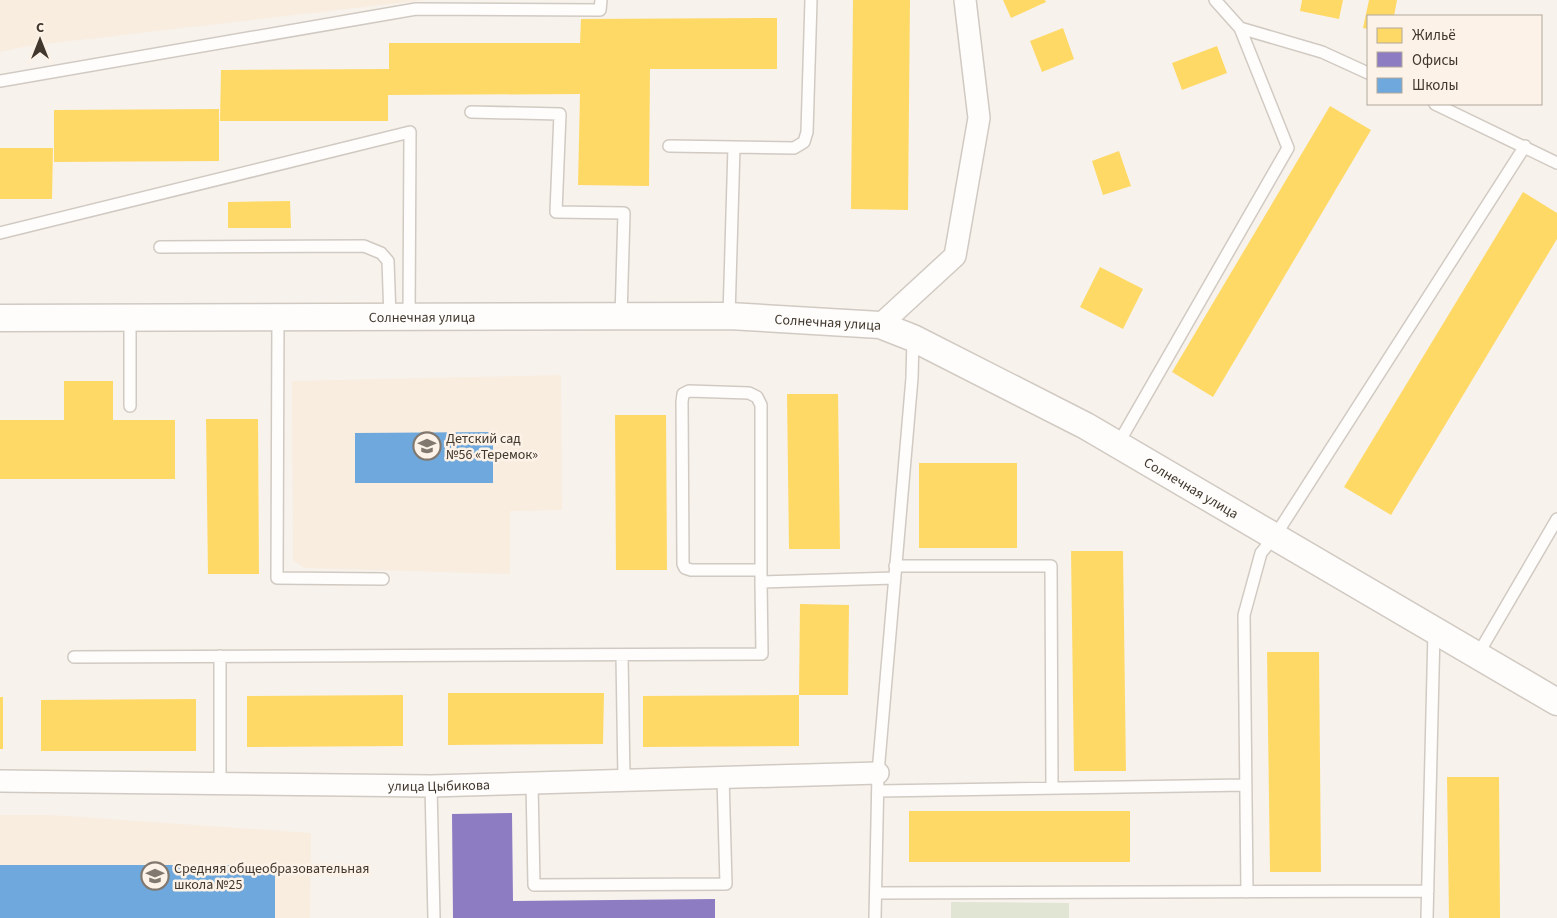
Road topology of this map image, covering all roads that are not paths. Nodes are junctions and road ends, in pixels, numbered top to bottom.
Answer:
1 (601, 0) edge
2 (811, 0) edge
3 (965, 0) edge
4 (1215, 0) edge
5 (1240, 28) junction
6 (1367, 73) edge
7 (0, 81) edge
8 (1437, 105) edge
9 (471, 112) dead end
10 (669, 146) dead end
11 (1524, 146) junction
12 (734, 147) junction
13 (1557, 163) edge
14 (0, 233) edge
15 (160, 247) dead end
16 (729, 316) junction
17 (278, 317) junction
18 (399, 317) junction
19 (621, 317) junction
20 (0, 318) edge
21 (130, 318) junction
22 (880, 325) junction
23 (913, 338) junction
24 (130, 406) dead end
25 (1118, 444) junction
26 (1557, 519) edge
27 (1275, 536) junction
28 (895, 566) junction
29 (761, 576) junction
30 (894, 578) junction
31 (382, 579) dead end
32 (1434, 630) junction
33 (622, 655) junction
34 (220, 656) junction
35 (1477, 656) junction
36 (74, 657) dead end
37 (1557, 702) edge
38 (723, 777) junction
39 (624, 780) junction
40 (0, 781) edge
41 (878, 782) junction
42 (220, 783) junction
43 (532, 783) junction
44 (1246, 785) junction
45 (432, 786) junction
46 (1052, 788) junction
47 (1428, 891) junction
48 (1247, 892) junction
49 (876, 893) junction
50 (434, 918) edge
51 (875, 918) edge
52 (1427, 918) edge

1 - 7 lane
2 - 12 lane
3 - 22 street
4 - 5 lane
5 - 6 lane
5 - 25 lane
8 - 11 lane
9 - 19 lane
10 - 12 lane
11 - 13 lane
11 - 27 lane
12 - 16 lane
14 - 18 lane
15 - 18 lane
16 - 19 street, Солнечная улица
16 - 22 street, Солнечная улица
17 - 18 street, Солнечная улица
17 - 21 street, Солнечная улица
17 - 31 lane
18 - 19 street, Солнечная улица
20 - 21 street, Солнечная улица
21 - 24 lane
22 - 23 street, Солнечная улица
23 - 25 street, Солнечная улица
23 - 28 lane
25 - 27 street, Солнечная улица
26 - 35 lane
27 - 32 street, Солнечная улица
27 - 44 lane
28 - 30 lane
28 - 46 lane
29 - 29 lane
29 - 30 lane
29 - 33 lane
30 - 41 lane
32 - 35 street, Солнечная улица
32 - 47 lane
33 - 34 lane
33 - 39 lane
34 - 36 lane
34 - 42 lane
35 - 37 street, Солнечная улица
38 - 39 street, улица Цыбикова
38 - 41 street, улица Цыбикова
38 - 43 lane
39 - 43 street, улица Цыбикова
40 - 42 street, улица Цыбикова
41 - 46 lane
41 - 49 lane
42 - 45 street, улица Цыбикова
43 - 45 street, улица Цыбикова
44 - 46 lane
44 - 48 lane
45 - 50 lane
47 - 48 lane
47 - 52 lane
48 - 49 lane
49 - 51 lane

